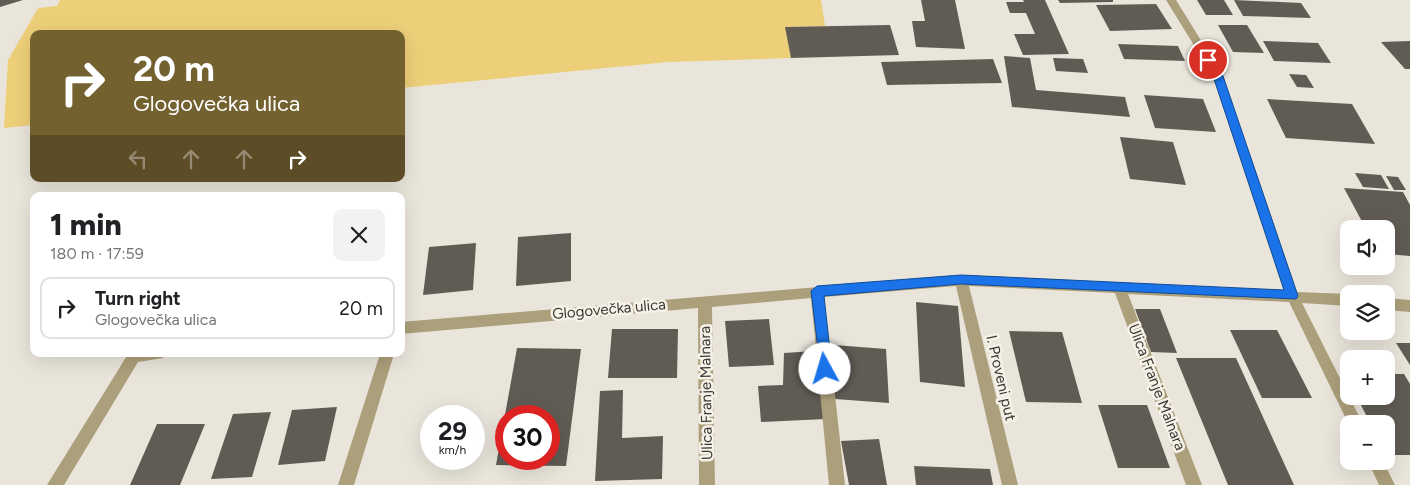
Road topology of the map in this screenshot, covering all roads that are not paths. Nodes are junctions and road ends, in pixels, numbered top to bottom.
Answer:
1 (1171, 0) edge
2 (961, 280) junction
3 (1120, 289) junction
4 (817, 291) junction
5 (1292, 296) junction
6 (1340, 299) edge
7 (705, 301) junction
8 (1395, 305) edge
9 (1410, 306) edge
10 (405, 328) edge
11 (133, 357) edge
12 (386, 357) edge
13 (1352, 415) edge
14 (1380, 470) edge
15 (55, 485) edge
16 (346, 485) edge
17 (707, 485) edge
18 (838, 485) edge
19 (1010, 485) edge
20 (1194, 485) edge
21 (1388, 485) edge

1 - 5 street
2 - 3 street, Glogovečka ulica
2 - 4 street, Glogovečka ulica
2 - 19 street, I. Proveni put
3 - 5 street, Glogovečka ulica
3 - 20 street, Ulica Franje Malnara
4 - 7 street, Glogovečka ulica
4 - 18 street
5 - 6 street, Glogovečka ulica
5 - 13 street
7 - 10 street, Glogovečka ulica
7 - 17 street, Ulica Franje Malnara
8 - 9 street
11 - 15 street
12 - 16 street
14 - 21 street

